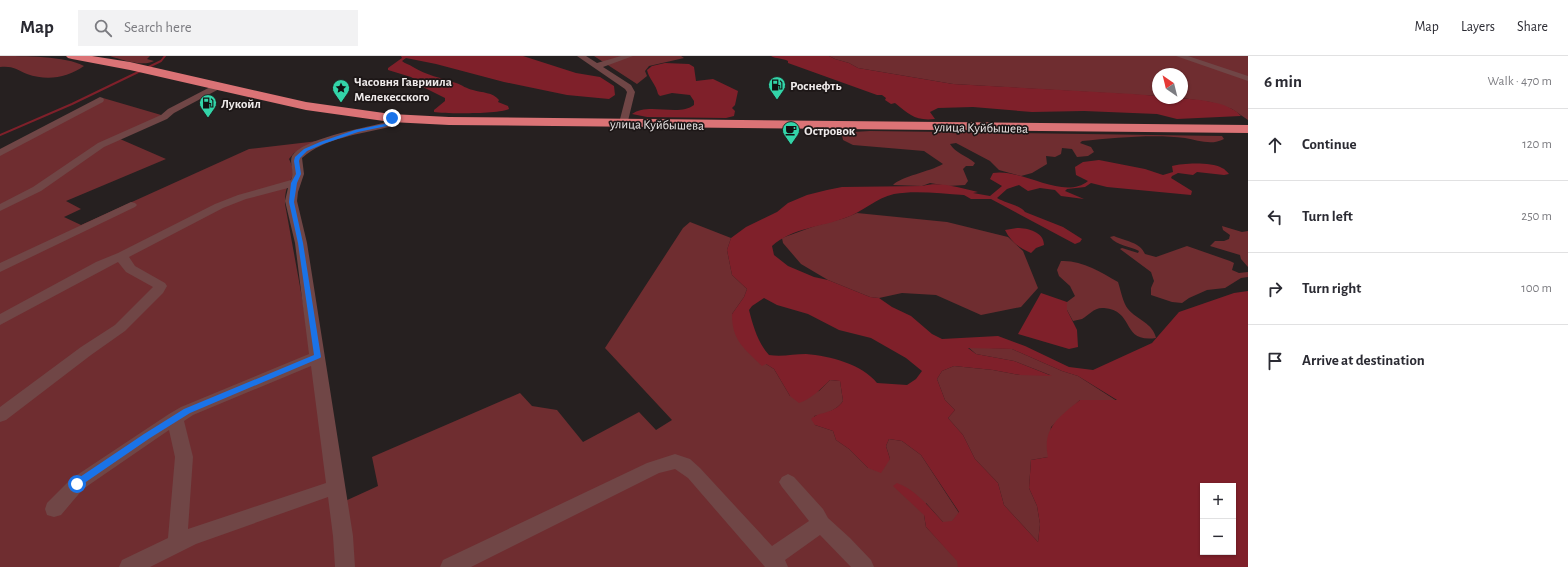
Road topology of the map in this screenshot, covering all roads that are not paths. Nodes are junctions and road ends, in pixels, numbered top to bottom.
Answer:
1 (72, 56) edge
2 (581, 56) edge
3 (629, 56) edge
4 (1180, 56) edge
5 (100, 59) edge
6 (597, 66) junction
7 (1248, 79) edge
8 (218, 86) junction
9 (100, 100) dead end
10 (392, 118) junction
11 (624, 123) junction
12 (1248, 129) edge
13 (0, 153) edge
14 (294, 183) junction
15 (131, 205) dead end
16 (0, 208) edge
17 (122, 256) junction
18 (0, 268) edge
19 (0, 320) edge
20 (317, 357) junction
21 (0, 416) edge
22 (175, 418) junction
23 (788, 482) dead end
24 (336, 487) junction
25 (54, 509) dead end
26 (821, 524) junction
27 (177, 543) junction
28 (774, 563) edge
29 (129, 567) edge
30 (345, 567) edge
31 (450, 567) edge
32 (864, 567) edge

1 - 5 highway, улица Куйбышева
2 - 6 street
3 - 6 street
4 - 7 street
5 - 8 highway, улица Куйбышева
6 - 11 street
8 - 10 highway, улица Куйбышева
8 - 16 street
9 - 13 street
10 - 11 highway, улица Куйбышева
10 - 14 street
11 - 12 highway, улица Куйбышева
14 - 17 street
14 - 20 street
15 - 18 street
17 - 19 street
17 - 21 street
20 - 22 street
20 - 24 street
22 - 25 street
22 - 27 street
23 - 26 street
24 - 27 street
24 - 30 street
26 - 28 street
26 - 32 street
27 - 29 street
28 - 31 street

